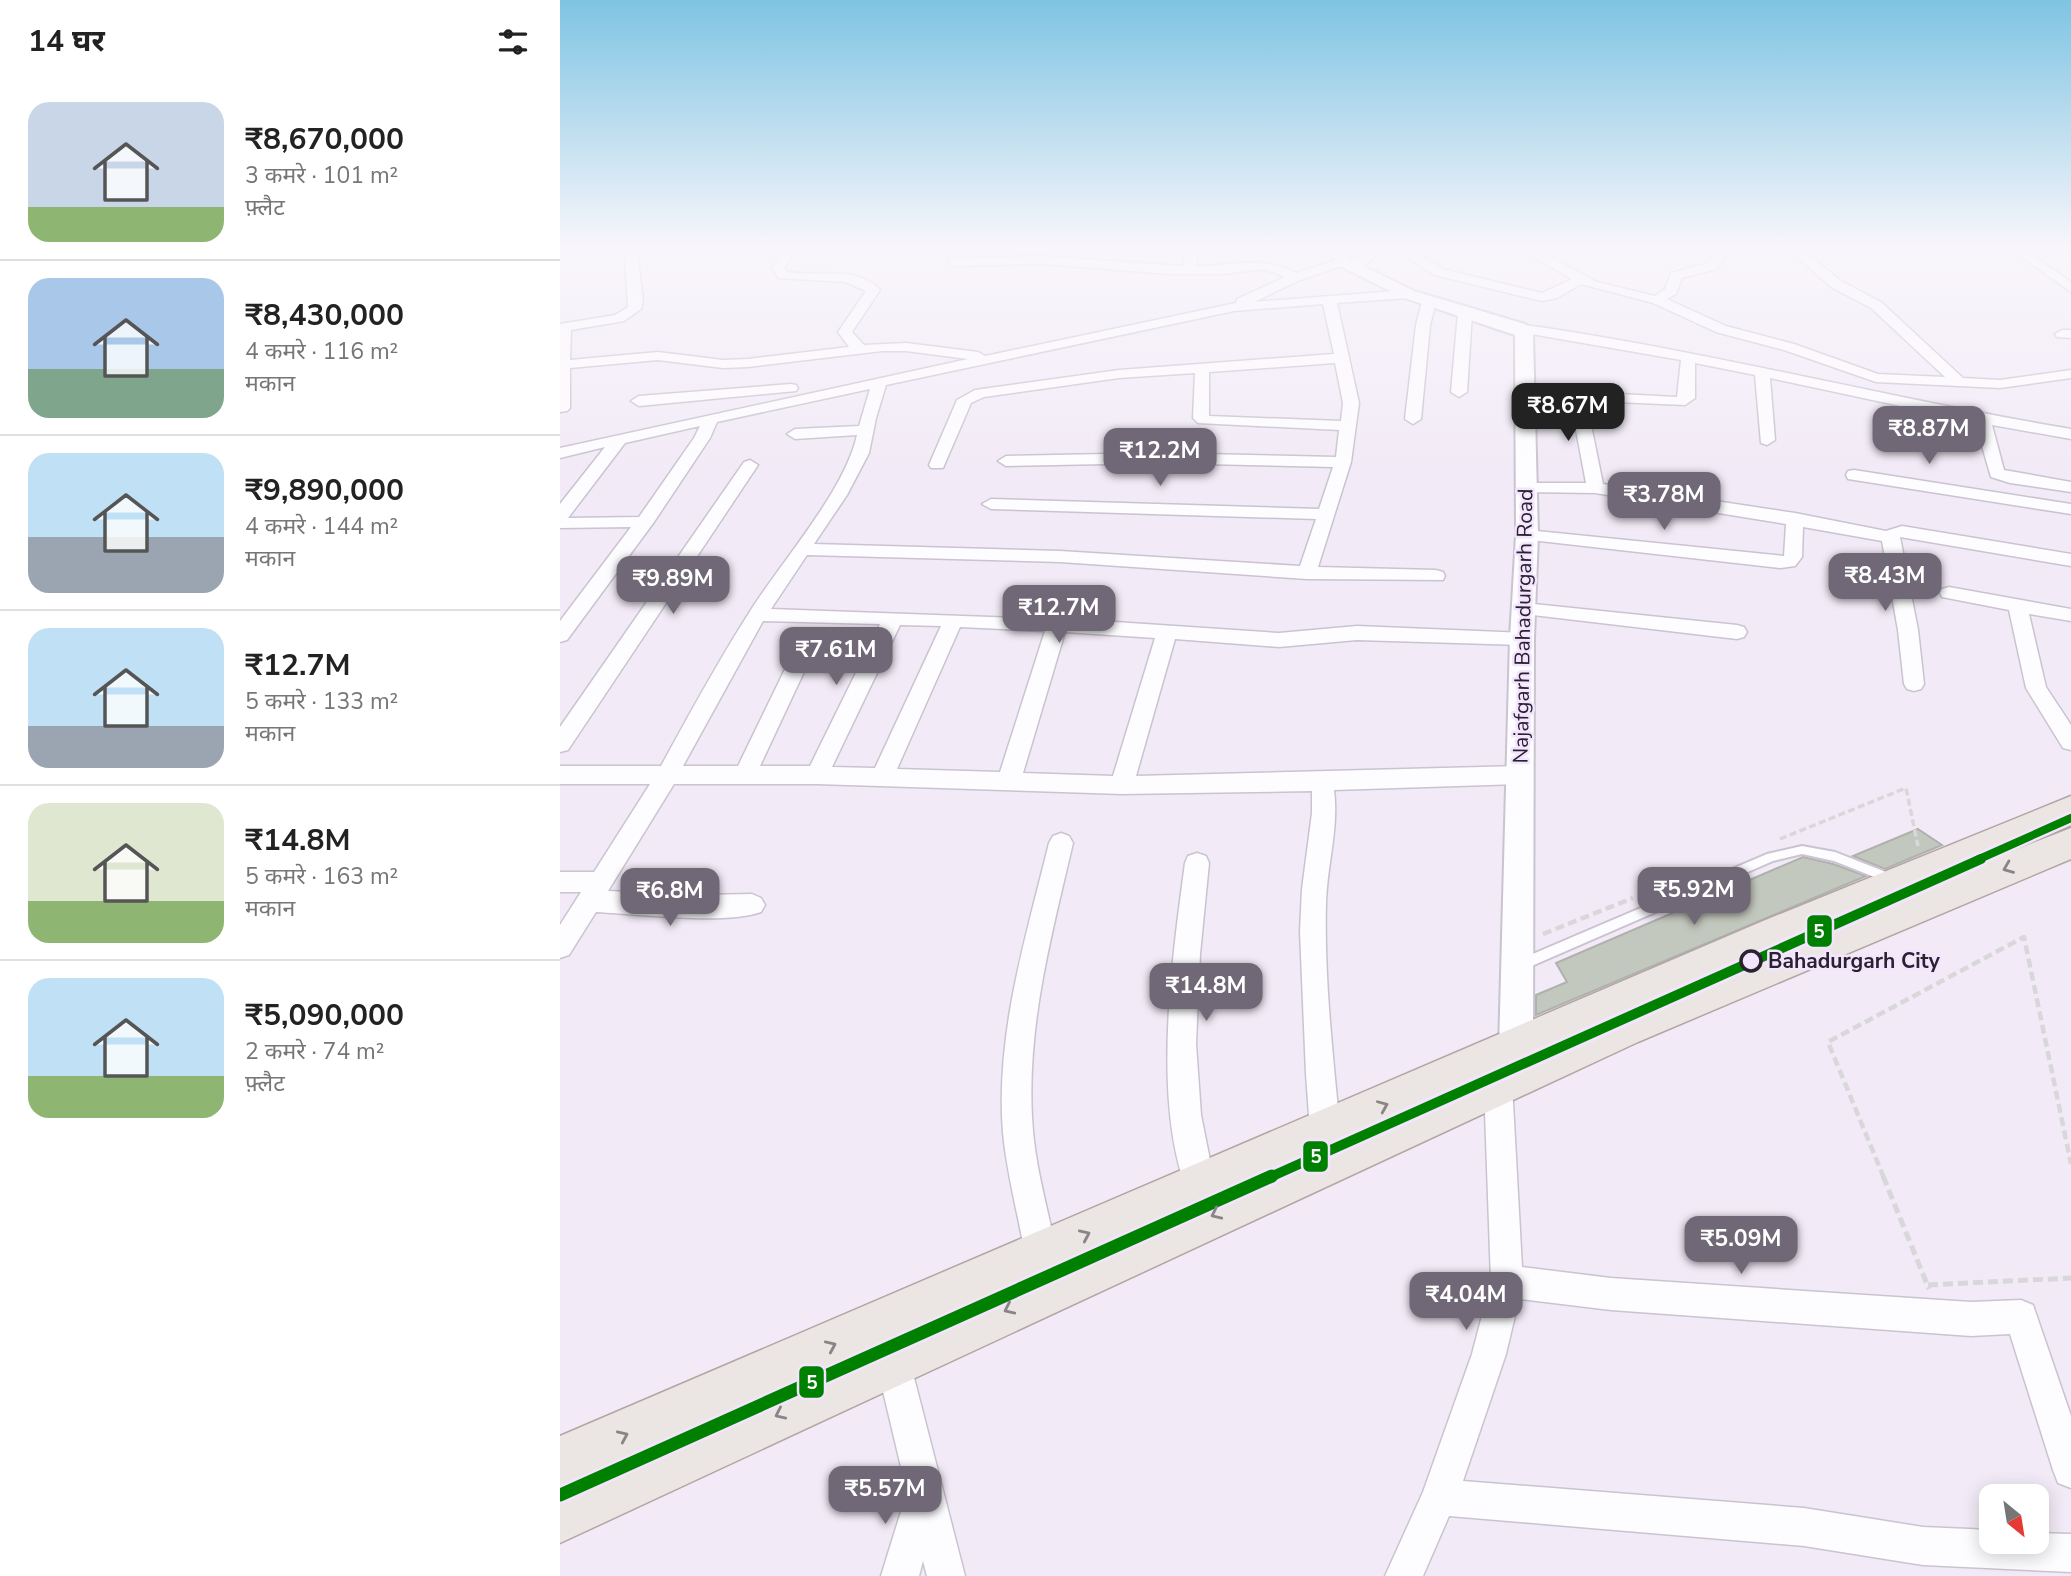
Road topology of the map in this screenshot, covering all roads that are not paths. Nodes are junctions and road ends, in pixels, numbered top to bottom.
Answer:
1 (610, 320) edge
2 (853, 320) edge
3 (1174, 320) edge
4 (1334, 320) edge
5 (1422, 320) edge
6 (1465, 320) edge
7 (1532, 320) edge
8 (1546, 320) edge
9 (1700, 320) edge
10 (1892, 320) edge
11 (562, 327) edge
12 (860, 349) junction
13 (989, 358) junction
14 (1342, 358) junction
15 (1688, 359) junction
16 (1830, 362) junction
17 (562, 365) edge
18 (1202, 367) junction
19 (1762, 372) junction
20 (2071, 374) edge
21 (880, 382) junction
22 (1959, 382) junction
23 (1817, 383) junction
24 (1459, 392) dead end
25 (1527, 392) junction
26 (1585, 395) junction
27 (810, 397) junction
28 (639, 401) dead end
29 (562, 408) dead end
30 (711, 418) junction
31 (1413, 419) dead end
32 (1982, 419) junction
33 (1349, 425) junction
34 (866, 430) junction
35 (795, 434) dead end
36 (2071, 434) edge
37 (620, 439) junction
38 (1768, 440) dead end
39 (560, 453) edge
40 (1006, 461) dead end
41 (1343, 462) junction
42 (750, 464) dead end
43 (937, 465) dead end
44 (1854, 475) dead end
45 (2071, 487) edge
46 (1526, 488) junction
47 (1595, 488) junction
48 (991, 504) dead end
49 (2071, 509) edge
50 (1326, 514) junction
51 (560, 516) edge
52 (1794, 518) junction
53 (645, 522) junction
54 (560, 523) edge
55 (1527, 535) junction
56 (1890, 537) junction
57 (802, 548) junction
58 (2071, 560) edge
59 (1307, 573) junction
60 (1436, 576) dead end
61 (1949, 593) dead end
62 (2017, 604) junction
63 (1523, 609) junction
64 (757, 615) junction
65 (2071, 615) edge
66 (893, 618) junction
67 (953, 621) junction
68 (1057, 625) junction
69 (1167, 632) junction
70 (1737, 632) dead end
71 (560, 635) edge
72 (1522, 638) junction
73 (800, 659) dead end
74 (1913, 684) dead end
75 (2071, 742) edge
76 (560, 744) edge
77 (560, 775) edge
78 (817, 775) junction
79 (1520, 775) junction
80 (667, 776) junction
81 (744, 777) junction
82 (881, 779) junction
83 (1009, 781) junction
84 (1322, 782) junction
85 (1122, 785) junction
86 (2071, 810) edge
87 (1061, 843) dead end
88 (2071, 843) edge
89 (1197, 863) dead end
90 (1898, 881) junction
91 (560, 882) edge
92 (594, 891) junction
93 (752, 905) dead end
94 (560, 947) edge
95 (1518, 966) junction
96 (1507, 1067) junction
97 (1325, 1130) junction
98 (1200, 1185) junction
99 (1041, 1254) junction
100 (1507, 1281) junction
101 (893, 1362) junction
102 (560, 1464) edge
103 (2071, 1470) edge
104 (925, 1493) junction
105 (1439, 1497) junction
106 (560, 1515) edge
107 (2071, 1553) edge
108 (900, 1576) edge
109 (946, 1576) edge
110 (1404, 1576) edge

1 - 11 street
2 - 12 street
3 - 13 street
4 - 14 street
5 - 31 street
6 - 24 street
7 - 25 street, Najafgarh Bahadurgarh Road
8 - 15 street
9 - 16 street
10 - 22 street
11 - 17 street
12 - 13 street
12 - 17 street
13 - 21 street
14 - 18 street
14 - 33 street
15 - 19 street
15 - 26 street
16 - 22 street
16 - 23 street
17 - 29 street
18 - 33 street
18 - 43 street
19 - 23 street
19 - 38 street
20 - 22 street
21 - 27 street
21 - 34 street
23 - 32 street
25 - 26 street
25 - 46 street, Najafgarh Bahadurgarh Road
26 - 47 street
27 - 28 street
27 - 30 street
30 - 37 street
30 - 53 street
32 - 36 street
32 - 45 street
33 - 41 street
34 - 35 street
34 - 57 street
37 - 39 street
37 - 51 street
40 - 41 street
41 - 50 street
42 - 76 street
44 - 49 street
46 - 47 street
46 - 55 street, Najafgarh Bahadurgarh Road
47 - 52 street
48 - 50 street
50 - 59 street
52 - 55 street
52 - 56 street
53 - 54 street
53 - 71 street
55 - 63 street, Najafgarh Bahadurgarh Road
56 - 58 street
56 - 74 street
57 - 59 street
57 - 64 street
59 - 60 street
61 - 62 street
62 - 65 street
62 - 75 street
63 - 70 street
63 - 72 street, Najafgarh Bahadurgarh Road
64 - 66 street
64 - 80 street
66 - 67 street
66 - 78 street
67 - 68 street
67 - 82 street
68 - 69 street
68 - 83 street
69 - 72 street
69 - 85 street
72 - 79 street, Najafgarh Bahadurgarh Road
73 - 81 street
77 - 80 street
78 - 81 street
78 - 82 street
79 - 84 street
79 - 95 street, Najafgarh Bahadurgarh Road
80 - 81 street
80 - 92 street
82 - 83 street
83 - 85 street
84 - 85 street
84 - 97 street
86 - 90 main road
87 - 99 street
88 -> 96 main road
89 - 98 street
90 - 95 lane
90 - 96 main road
91 - 92 street
92 - 93 street
92 - 94 street
95 - 96 street, Najafgarh Bahadurgarh Road
97 -> 96 main road
96 - 100 street
96 -> 101 main road
97 - 98 main road
99 -> 98 main road
102 -> 99 main road
100 - 103 street
100 - 105 street
101 - 104 street
101 -> 106 main road
104 - 108 street
104 - 109 street
105 - 107 street
105 - 110 street

